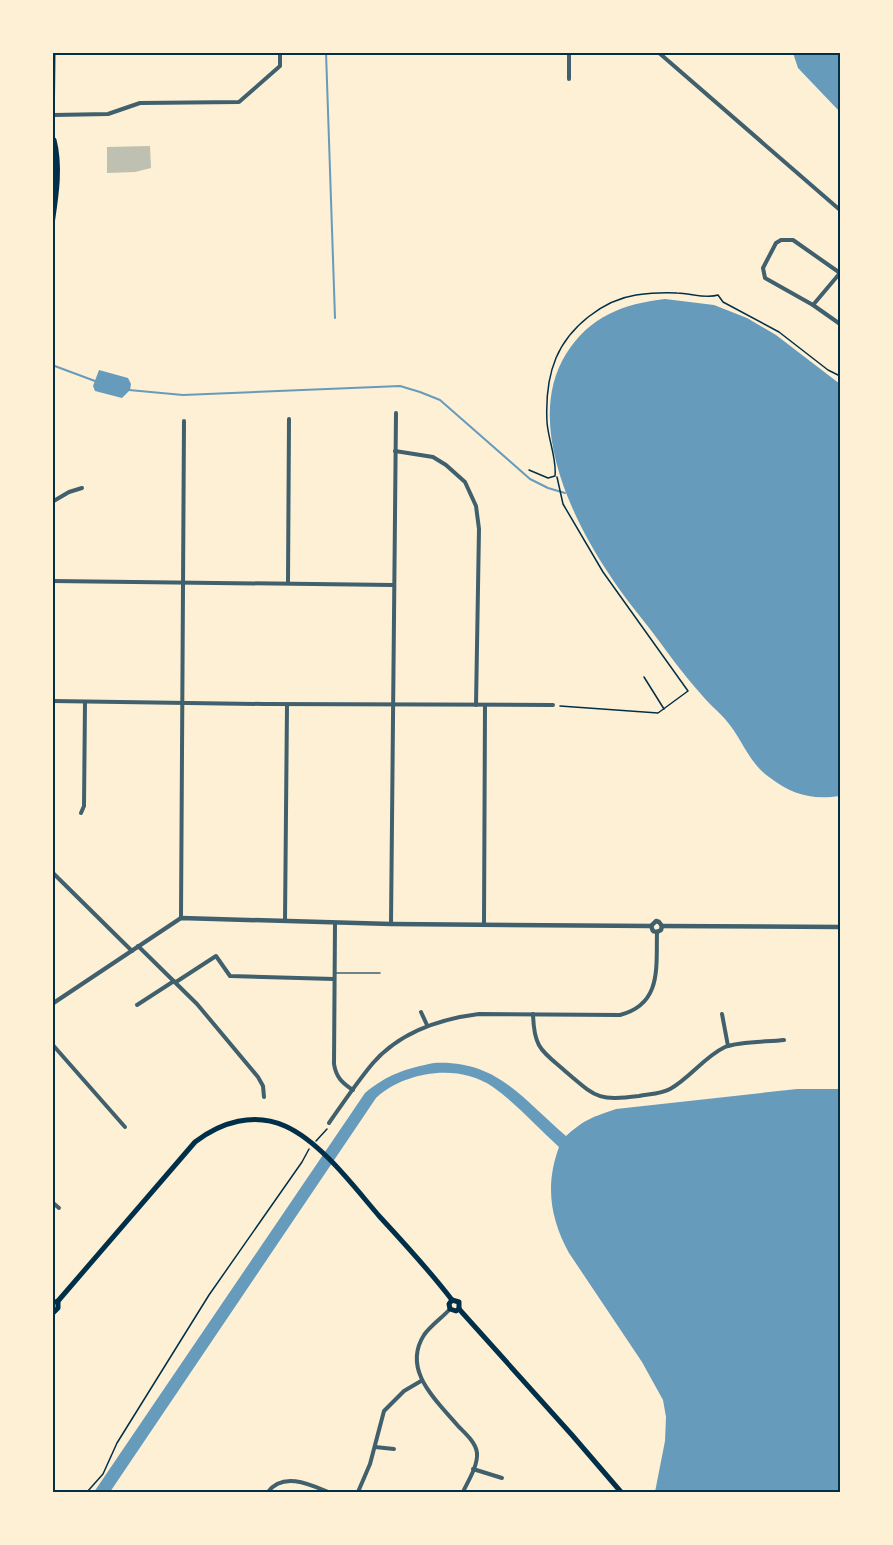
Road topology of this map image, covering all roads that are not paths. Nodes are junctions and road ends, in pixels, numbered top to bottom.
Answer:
1 (53, 52) edge
2 (280, 52) edge
3 (569, 52) edge
4 (658, 52) edge
5 (569, 79) dead end
6 (53, 84) edge
7 (54, 115) edge
8 (53, 141) edge
9 (54, 167) edge
10 (52, 197) edge
11 (54, 210) edge
12 (840, 210) edge
13 (52, 224) edge
14 (840, 273) edge
15 (813, 305) junction
16 (840, 324) edge
17 (396, 413) dead end
18 (289, 419) dead end
19 (184, 421) dead end
20 (395, 451) junction
21 (82, 488) dead end
22 (52, 502) edge
23 (52, 581) edge
24 (182, 582) junction
25 (288, 584) junction
26 (393, 585) junction
27 (52, 701) edge
28 (85, 702) junction
29 (181, 704) junction
30 (287, 705) junction
31 (392, 705) junction
32 (476, 705) junction
33 (485, 705) junction
34 (553, 705) road end
35 (81, 813) dead end
36 (52, 872) edge
37 (181, 918) junction
38 (285, 921) junction
39 (335, 923) junction
40 (390, 924) junction
41 (484, 925) junction
42 (651, 926) junction
43 (662, 926) junction
44 (840, 927) edge
45 (657, 932) junction
46 (138, 946) junction
47 (132, 951) junction
48 (334, 973) junction
49 (380, 974) dead end
50 (334, 979) junction
51 (175, 982) junction
52 (53, 1003) edge
53 (137, 1005) dead end
54 (421, 1012) dead end
55 (533, 1014) junction
56 (722, 1014) dead end
57 (427, 1025) junction
58 (784, 1040) dead end
59 (52, 1044) edge
60 (728, 1046) junction
61 (353, 1090) junction
62 (264, 1097) dead end
63 (329, 1123) dead end
64 (125, 1126) dead end
65 (52, 1202) edge
66 (59, 1208) dead end
67 (452, 1300) junction
68 (55, 1302) edge
69 (450, 1309) junction
70 (459, 1309) junction
71 (52, 1314) edge
72 (421, 1381) junction
73 (375, 1447) junction
74 (394, 1449) dead end
75 (473, 1469) junction
76 (502, 1478) dead end
77 (268, 1492) edge
78 (328, 1492) edge
79 (358, 1492) edge
80 (463, 1492) edge
81 (619, 1492) edge

1 - 6 main road
2 - 7 street
3 - 5 street
4 - 12 street
6 - 7 main road
7 - 8 main road
8 - 9 main road
9 - 11 main road
10 - 11 main road
11 - 13 main road
14 - 15 street
14 - 15 street
15 - 16 street
17 - 20 street
18 - 25 street
19 - 24 street
20 - 26 street
20 - 32 street
21 - 22 street
23 - 24 street
24 - 25 street
24 - 29 street
25 - 26 street
26 - 31 street
27 - 28 street
28 - 29 street
28 - 35 street
29 - 30 street
29 - 37 street
30 - 31 street
30 - 38 street
31 - 32 street
31 - 40 street
32 - 33 street
33 - 34 street
33 - 41 street
36 - 47 street
37 - 38 street
37 - 46 street
38 - 39 street
39 - 40 street
39 - 48 street
40 - 41 street
41 - 42 street
42 - 43 street
42 - 45 street
43 - 44 street
43 - 45 street
45 - 55 street
46 - 47 street
46 - 51 street
47 - 52 street
48 - 49 lane
48 - 50 street
50 - 51 street
50 - 61 street
51 - 53 street
51 - 62 street
54 - 57 street
55 - 57 street
55 - 60 street
56 - 60 street
57 - 61 street
58 - 60 street
59 - 64 street
61 - 63 street
65 - 66 street
67 - 68 main road
67 - 69 main road
67 - 70 main road
68 - 71 main road
69 - 70 main road
69 - 72 street
70 - 81 main road
72 - 73 street
72 - 75 street
73 - 74 street
73 - 79 street
75 - 76 street
75 - 80 street
77 - 78 street

